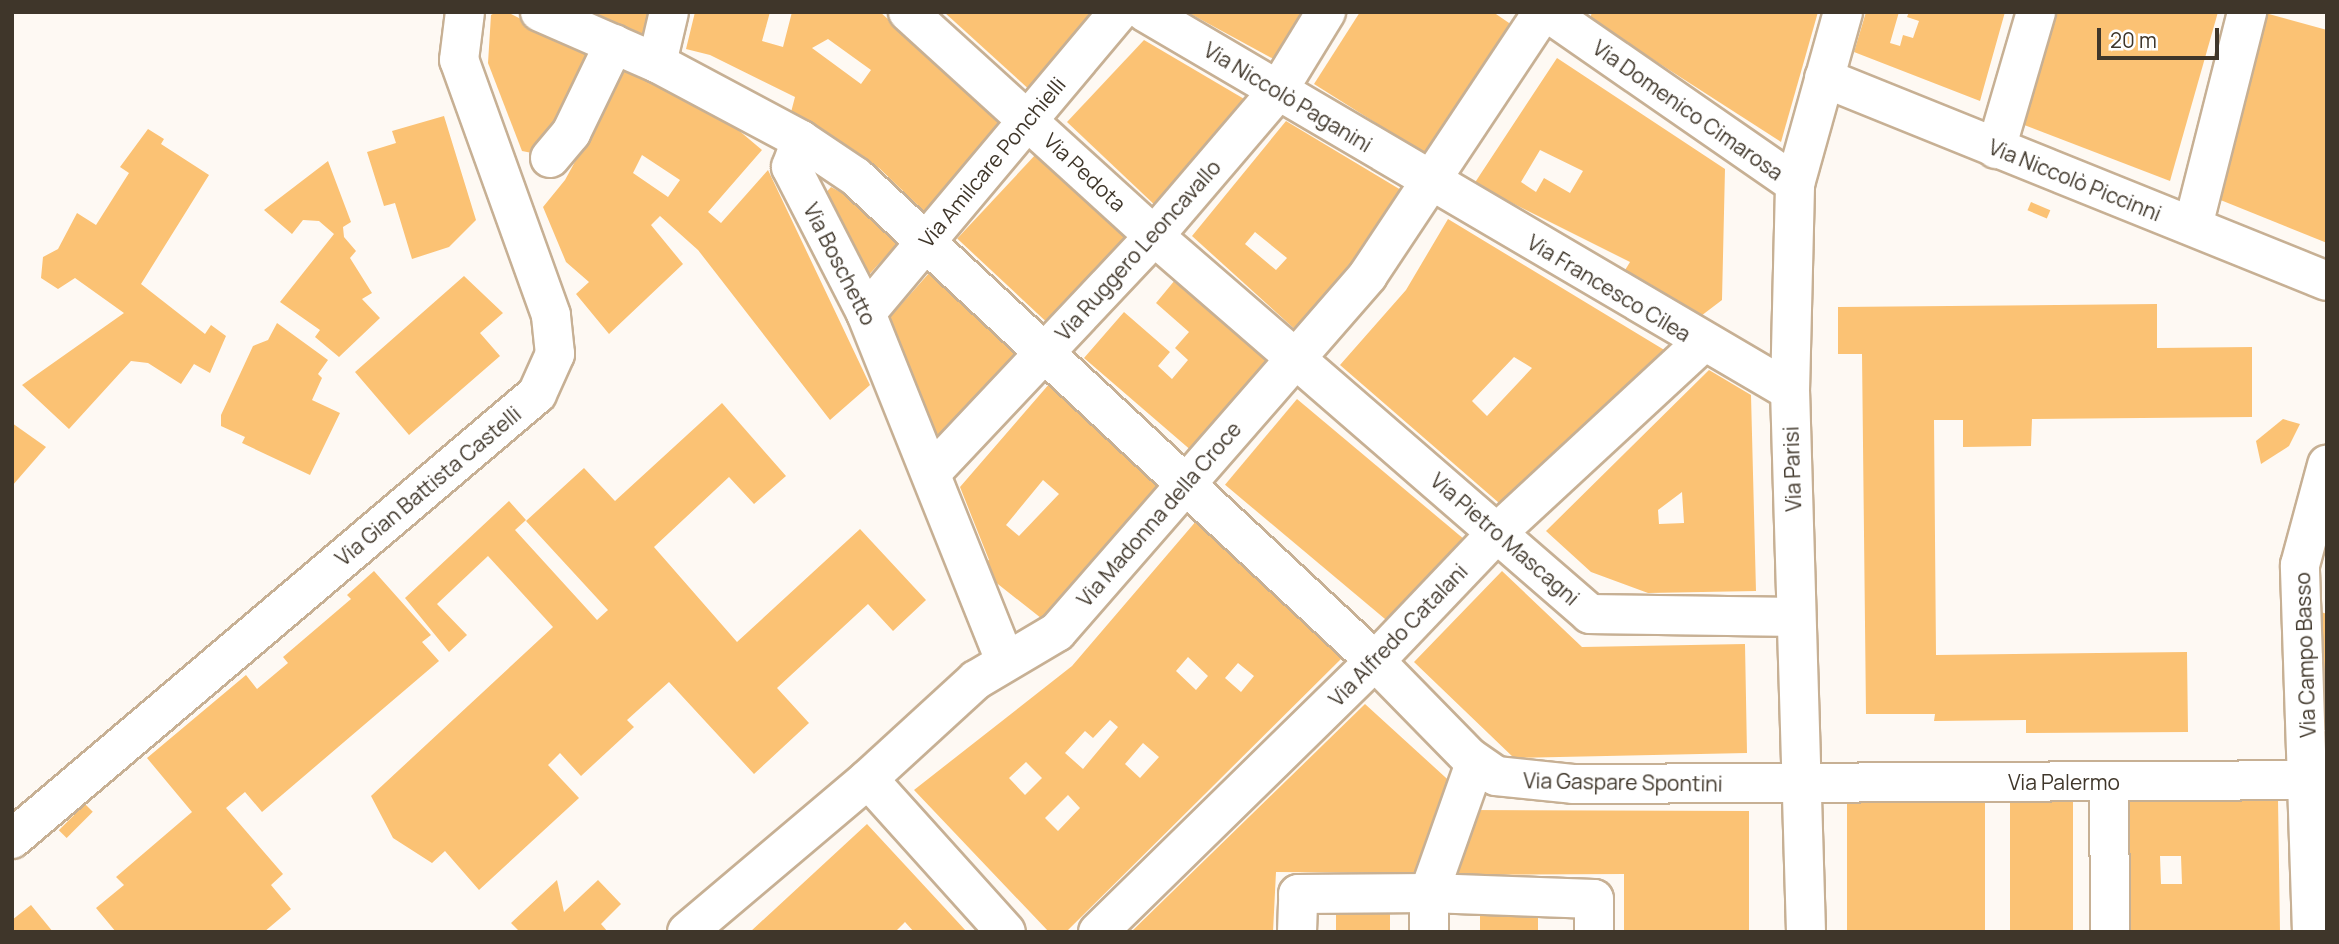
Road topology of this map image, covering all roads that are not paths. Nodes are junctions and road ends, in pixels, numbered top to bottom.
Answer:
1 (466, 12) edge
2 (540, 12) edge
3 (669, 12) edge
4 (908, 12) edge
5 (1119, 12) edge
6 (1145, 12) edge
7 (1326, 12) edge
8 (1545, 12) edge
9 (1843, 12) edge
10 (2036, 12) edge
11 (2247, 12) edge
12 (614, 44) junction
13 (657, 63) junction
14 (1824, 78) junction
15 (1277, 92) junction
16 (1028, 120) junction
17 (801, 140) junction
18 (1996, 149) junction
19 (550, 158) dead end
20 (1431, 182) junction
21 (1795, 184) junction
22 (2193, 226) junction
23 (1154, 236) junction
24 (927, 239) junction
25 (2327, 281) edge
26 (866, 313) junction
27 (1702, 343) junction
28 (1046, 354) junction
29 (1296, 358) junction
30 (1790, 391) junction
31 (2327, 465) edge
32 (931, 473) junction
33 (1182, 486) junction
34 (1497, 532) junction
35 (2313, 571) edge
36 (1796, 617) junction
37 (1005, 661) junction
38 (1375, 661) junction
39 (1475, 763) junction
40 (868, 779) junction
41 (2318, 780) edge
42 (2109, 782) junction
43 (1801, 783) junction
44 (12, 839) edge
45 (1429, 893) junction
46 (687, 932) edge
47 (1006, 932) edge
48 (1098, 932) edge
49 (1297, 932) edge
50 (1429, 932) edge
51 (1594, 932) edge
52 (1806, 932) edge
53 (2110, 932) edge
54 (2312, 932) edge

1 - 44 street, Via Gian Battista Castelli
2 - 12 street
3 - 13 street
4 - 16 street, Via Pedota
5 - 16 street, Via Amilcare Ponchielli
6 - 15 street, Via Niccolò Paganini
7 - 15 street, Via Ruggero Leoncavallo
8 - 20 street, Via Madonna della Croce
8 - 21 street, Via Domenico Cimarosa
9 - 14 street, Via Parisi
10 - 18 street
11 - 22 street
12 - 13 street
12 - 19 street
13 - 17 street
14 - 18 street, Via Niccolò Piccinni
14 - 21 street, Via Parisi
15 - 20 street, Via Niccolò Paganini
15 - 23 street, Via Ruggero Leoncavallo
16 - 23 street, Via Pedota
16 - 24 street, Via Amilcare Ponchielli
17 - 24 street, Via Gaspare Spontini
17 - 26 street, Via Boschetto
18 - 22 street, Via Niccolò Piccinni
20 - 27 street, Via Francesco Cilea
20 - 29 street, Via Madonna della Croce
21 - 30 street, Via Parisi
22 - 25 street, Via Niccolò Piccinni
23 - 28 street, Via Ruggero Leoncavallo
23 - 29 street, Via Pedota
24 - 26 street, Via Amilcare Ponchielli
24 - 28 street, Via Gaspare Spontini
26 - 32 street, Via Boschetto
27 - 30 street, Via Francesco Cilea
27 - 34 street, Via Alfredo Catalani
28 - 32 street, Via Ruggero Leoncavallo
28 - 33 street, Via Gaspare Spontini
29 - 33 street, Via Madonna della Croce
29 - 34 street, Via Pietro Mascagni
30 - 36 street, Via Parisi
31 - 35 street, Via Campo Basso
32 - 37 street, Via Boschetto
33 - 37 street, Via Madonna della Croce
33 - 38 street, Via Gaspare Spontini
34 - 36 street, Via Pietro Mascagni
34 - 38 street, Via Alfredo Catalani
35 - 41 street, Via Campo Basso
36 - 43 street, Via Parisi
37 - 40 street, Via Madonna della Croce
38 - 39 street, Via Gaspare Spontini
38 - 48 street, Via Alfredo Catalani
39 - 43 street, Via Gaspare Spontini
39 - 45 street
40 - 46 street, Via Madonna della Croce
40 - 47 street
41 - 42 street, Via Palermo
41 - 54 street, Via Campo Basso
42 - 43 street, Via Palermo
42 - 53 street
43 - 52 street, Via Parisi
45 - 49 street
45 - 50 street
45 - 51 street

